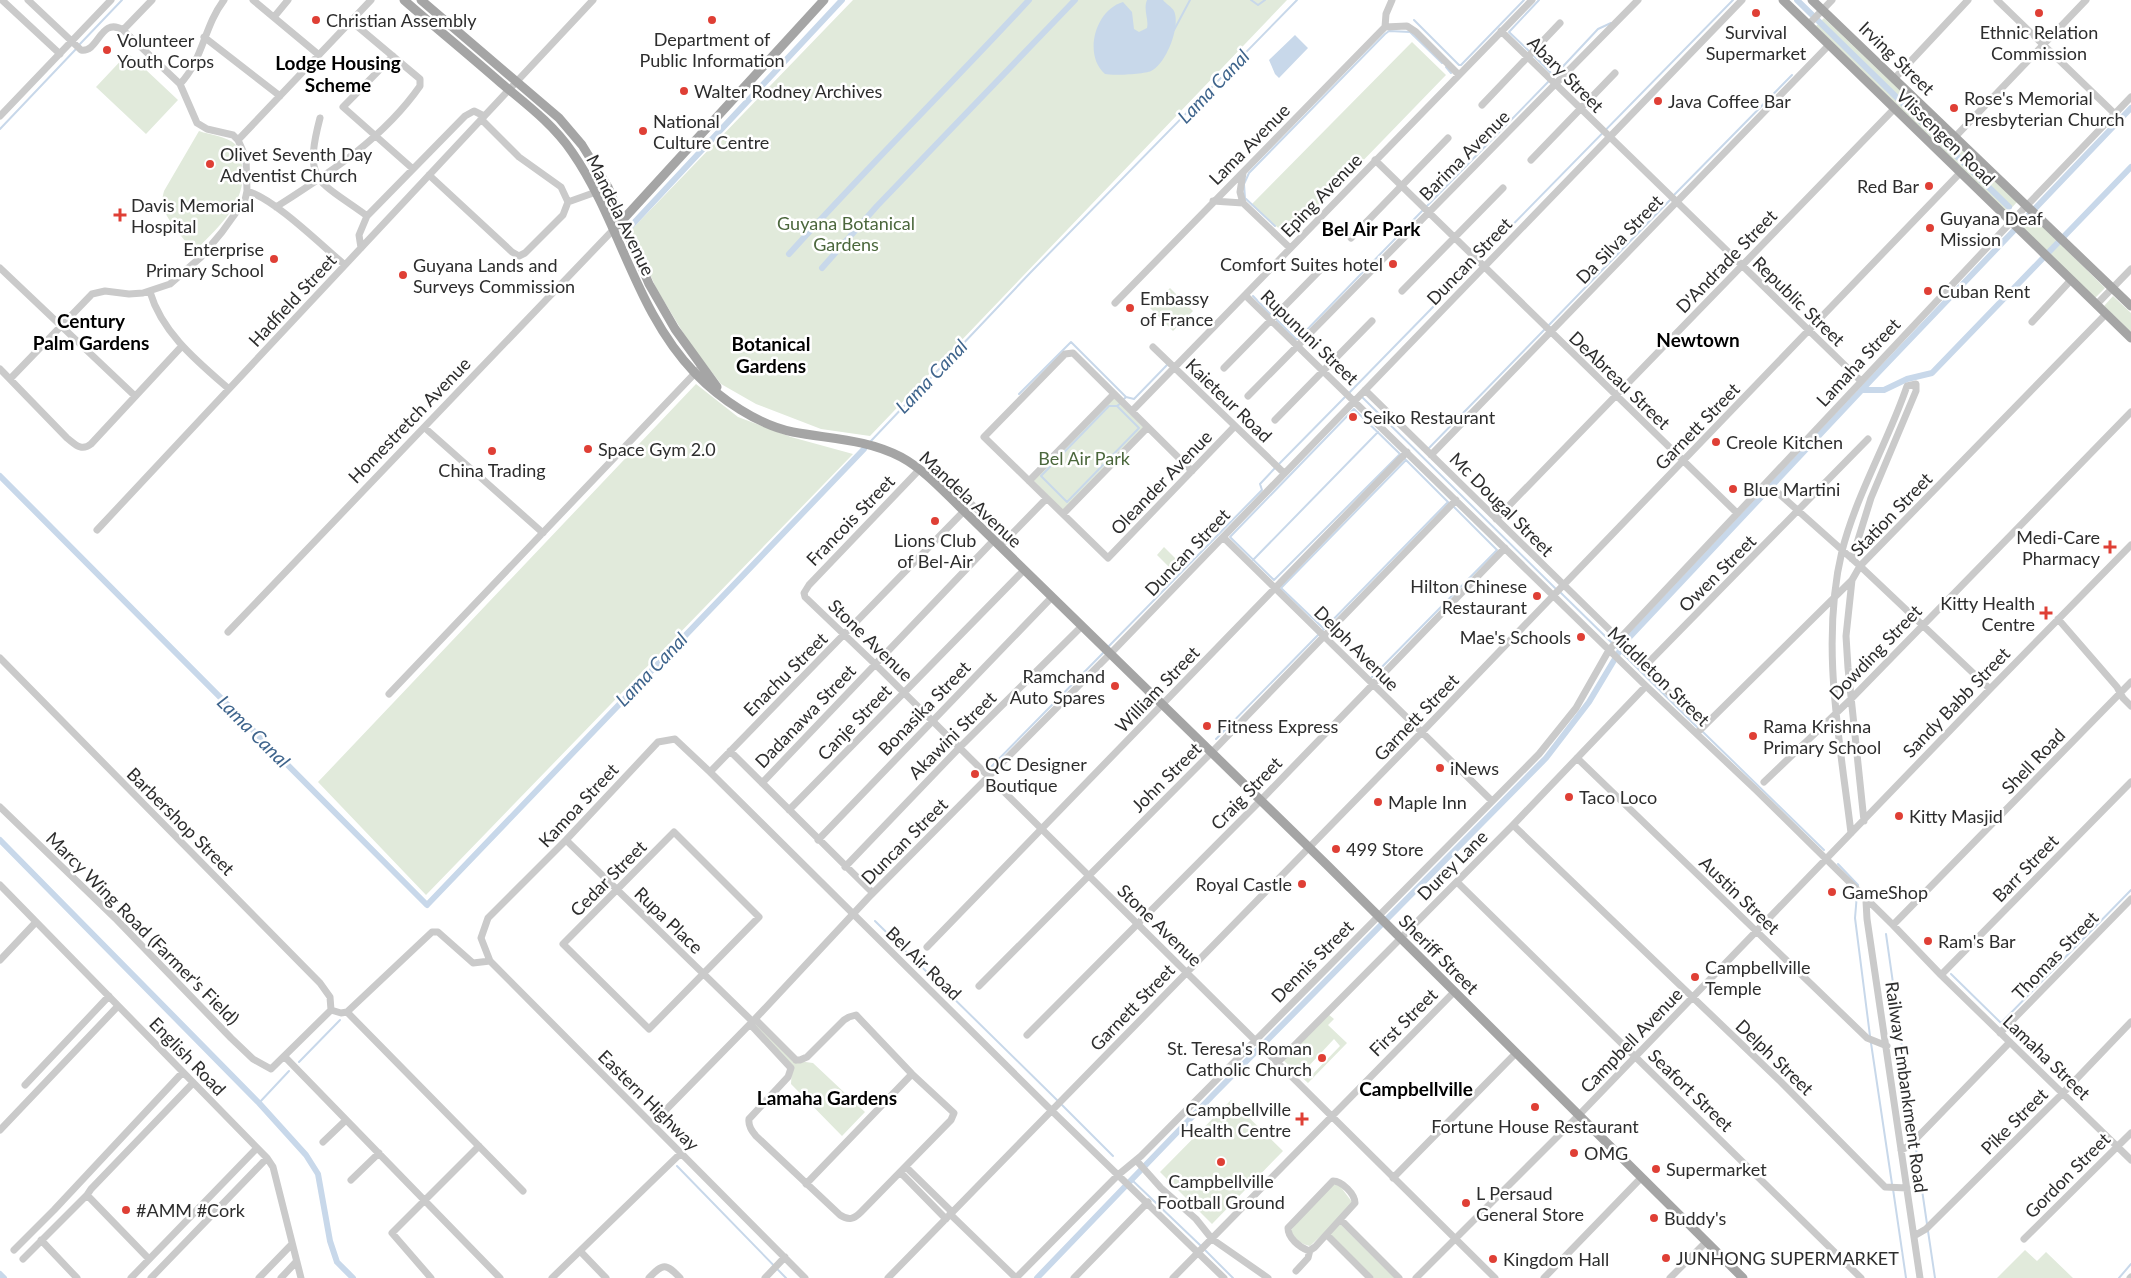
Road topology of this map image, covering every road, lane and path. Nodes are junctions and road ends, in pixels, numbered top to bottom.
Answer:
1 (28, 0) edge
2 (111, 0) edge
3 (152, 0) edge
4 (224, 0) edge
5 (253, 0) edge
6 (288, 0) edge
7 (371, 0) edge
8 (404, 0) edge
9 (421, 0) edge
10 (593, 0) edge
11 (824, 0) edge
12 (1392, 0) edge
13 (1532, 0) edge
14 (1638, 0) edge
15 (1742, 0) edge
16 (1783, 0) edge
17 (1812, 0) edge
18 (1832, 0) edge
19 (1968, 0) edge
20 (1997, 0) edge
21 (2086, 0) edge
22 (2, 3) edge
23 (1821, 12) junction
24 (274, 17) junction
25 (351, 21) junction
26 (1560, 23) dead end
27 (1810, 23) junction
28 (1384, 27) junction
29 (123, 30) junction
30 (1501, 31) junction
31 (204, 37) junction
32 (1829, 44) junction
33 (76, 45) junction
34 (2043, 45) junction
35 (60, 54) junction
36 (319, 55) junction
37 (1530, 55) junction
38 (393, 56) junction
39 (1615, 73) dead end
40 (1459, 75) junction
41 (1895, 78) junction
42 (516, 81) junction
43 (1552, 81) junction
44 (180, 84) junction
45 (508, 89) junction
46 (280, 96) junction
47 (2131, 97) edge
48 (1482, 105) dead end
49 (1580, 109) junction
50 (1894, 109) junction
51 (2114, 114) junction
52 (0, 116) edge
53 (320, 118) dead end
54 (483, 118) junction
55 (1608, 136) junction
56 (377, 137) junction
57 (1955, 137) junction
58 (1448, 138) dead end
59 (238, 140) junction
60 (1375, 160) junction
61 (1531, 160) dead end
62 (413, 168) junction
63 (1243, 172) junction
64 (1960, 173) junction
65 (429, 175) junction
66 (318, 180) junction
67 (1402, 186) junction
68 (1504, 188) dead end
69 (247, 191) junction
70 (596, 192) junction
71 (1673, 199) junction
72 (1213, 201) junction
73 (568, 202) junction
74 (1242, 203) junction
75 (276, 207) junction
76 (2031, 210) junction
77 (1426, 211) junction
78 (367, 216) junction
79 (622, 222) junction
80 (2011, 222) junction
81 (613, 230) junction
82 (1351, 238) dead end
83 (1454, 238) junction
84 (361, 248) junction
85 (1290, 248) junction
86 (345, 265) junction
87 (1482, 266) junction
88 (1742, 266) junction
89 (0, 268) edge
90 (1322, 268) dead end
91 (2131, 269) edge
92 (2071, 280) junction
93 (2112, 288) junction
94 (1402, 291) dead end
95 (150, 292) junction
96 (1246, 295) junction
97 (1116, 303) dead end
98 (2096, 305) junction
99 (2131, 306) edge
100 (2106, 314) junction
101 (1271, 320) junction
102 (1372, 321) dead end
103 (2032, 322) dead end
104 (60, 326) junction
105 (1809, 331) junction
106 (1550, 332) junction
107 (2131, 338) edge
108 (182, 346) junction
109 (1298, 346) junction
110 (1153, 347) dead end
111 (1174, 368) junction
112 (1224, 368) dead end
113 (0, 369) edge
114 (699, 370) junction
115 (1323, 371) junction
116 (10, 379) junction
117 (1861, 381) junction
118 (229, 390) junction
119 (1365, 390) junction
120 (135, 396) junction
121 (1116, 396) junction
122 (1248, 396) dead end
123 (1616, 396) junction
124 (1354, 401) junction
125 (1130, 409) junction
126 (2131, 412) edge
127 (1276, 420) dead end
128 (1235, 426) junction
129 (425, 428) junction
130 (1148, 428) junction
131 (1868, 439) dead end
132 (1407, 452) junction
133 (1428, 452) junction
134 (1683, 462) junction
135 (920, 470) junction
136 (1192, 471) junction
137 (1282, 472) junction
138 (940, 473) dead end
139 (1029, 481) junction
140 (1776, 491) dead end
141 (1862, 495) junction
142 (1871, 498) junction
143 (1046, 499) junction
144 (1455, 501) junction
145 (964, 511) junction
146 (1799, 511) junction
147 (1737, 513) junction
148 (1063, 514) junction
149 (1496, 519) junction
150 (97, 530) dead end
151 (543, 533) junction
152 (1223, 537) junction
153 (1000, 542) junction
154 (2131, 545) edge
155 (1505, 548) junction
156 (1842, 551) junction
157 (1852, 560) junction
158 (1860, 566) junction
159 (1024, 570) junction
160 (1852, 580) junction
161 (1564, 586) junction
162 (1276, 589) junction
163 (804, 593) joint
164 (1554, 596) junction
165 (1835, 596) junction
166 (1052, 597) junction
167 (2058, 619) junction
168 (1922, 624) junction
169 (1082, 626) junction
170 (228, 632) dead end
171 (1322, 634) junction
172 (844, 635) junction
173 (1619, 640) junction
174 (1107, 651) junction
175 (1611, 651) junction
176 (0, 658) edge
177 (875, 664) junction
178 (2131, 682) edge
179 (1372, 684) junction
180 (1646, 686) junction
181 (1990, 689) junction
182 (904, 692) junction
183 (2120, 693) junction
184 (389, 694) dead end
185 (1851, 699) junction
186 (1162, 704) junction
187 (2131, 706) edge
188 (1837, 712) junction
189 (933, 721) junction
190 (1704, 726) junction
191 (1421, 733) junction
192 (1697, 734) junction
193 (960, 747) junction
194 (730, 750) junction
195 (1211, 753) junction
196 (1577, 758) junction
197 (710, 772) junction
198 (989, 777) junction
199 (762, 782) junction
200 (1764, 782) dead end
201 (2131, 782) edge
202 (1260, 801) junction
203 (1492, 801) junction
204 (0, 807) edge
205 (789, 810) junction
206 (1864, 820) junction
207 (1513, 825) junction
208 (1042, 829) junction
209 (1851, 833) junction
210 (566, 840) junction
211 (818, 840) junction
212 (1309, 848) junction
213 (1826, 860) junction
214 (845, 867) junction
215 (1088, 876) junction
216 (1457, 882) junction
217 (0, 885) edge
218 (617, 890) junction
219 (871, 896) junction
220 (2131, 899) edge
221 (1866, 901) junction
222 (1878, 912) junction
223 (853, 914) junction
224 (1378, 916) junction
225 (1867, 919) junction
226 (36, 922) junction
227 (1137, 924) junction
228 (1893, 925) junction
229 (1756, 931) junction
230 (480, 938) joint
231 (1400, 939) junction
232 (927, 946) dead end
233 (0, 960) edge
234 (490, 962) junction
235 (1188, 972) junction
236 (703, 974) junction
237 (1941, 976) junction
238 (979, 986) dead end
239 (1454, 992) junction
240 (109, 996) junction
241 (1692, 998) junction
242 (118, 1006) junction
243 (331, 1010) junction
244 (347, 1012) junction
245 (752, 1021) junction
246 (2131, 1022) edge
247 (2000, 1032) junction
248 (1026, 1036) dead end
249 (1255, 1040) junction
250 (2010, 1042) junction
251 (1887, 1046) junction
252 (1516, 1053) junction
253 (285, 1057) junction
254 (1635, 1057) junction
255 (796, 1060) junction
256 (1277, 1063) junction
257 (789, 1066) junction
258 (183, 1072) junction
259 (912, 1074) junction
260 (192, 1083) junction
261 (39, 1089) junction
262 (2062, 1094) junction
263 (1052, 1111) junction
264 (1579, 1115) junction
265 (1331, 1116) junction
266 (346, 1120) junction
267 (652, 1124) junction
268 (0, 1130) edge
269 (2131, 1132) edge
270 (323, 1142) dead end
271 (479, 1146) junction
272 (2117, 1147) junction
273 (257, 1148) junction
274 (1901, 1150) junction
275 (379, 1153) junction
276 (681, 1153) junction
277 (267, 1158) junction
278 (2131, 1160) edge
279 (1133, 1162) junction
280 (903, 1169) junction
281 (1120, 1174) junction
282 (1393, 1178) junction
283 (1641, 1178) junction
284 (351, 1180) dead end
285 (806, 1184) junction
286 (1907, 1188) junction
287 (523, 1191) dead end
288 (87, 1195) junction
289 (424, 1200) junction
290 (1148, 1202) junction
291 (950, 1215) junction
292 (1341, 1220) junction
293 (1327, 1235) junction
294 (1914, 1236) junction
295 (1455, 1238) junction
296 (2024, 1239) dead end
297 (41, 1240) junction
298 (1209, 1241) junction
299 (1706, 1242) junction
300 (292, 1244) junction
301 (14, 1250) dead end
302 (1310, 1250) junction
303 (580, 1251) junction
304 (1200, 1251) junction
305 (785, 1257) junction
306 (23, 1259) dead end
307 (149, 1259) junction
308 (296, 1262) junction
309 (1296, 1271) dead end
310 (767, 1276) edge
311 (77, 1278) edge
312 (131, 1278) edge
313 (151, 1278) edge
314 (259, 1278) edge
315 (281, 1278) edge
316 (301, 1278) edge
317 (431, 1278) edge
318 (500, 1278) edge
319 (552, 1278) edge
320 (606, 1278) edge
321 (649, 1278) edge
322 (680, 1278) edge
323 (806, 1278) edge
324 (888, 1278) edge
325 (1016, 1278) edge
326 (1074, 1278) edge
327 (1174, 1278) edge
328 (1224, 1278) edge
329 (1268, 1278) edge
330 (1370, 1278) edge
331 (1399, 1278) edge
332 (1416, 1278) edge
333 (1495, 1278) edge
334 (1544, 1278) edge
335 (1670, 1278) edge
336 (1743, 1278) edge
337 (1861, 1278) edge
338 (1920, 1278) edge

1 - 33 street
2 - 33 street
3 - 29 street
4 - 31 street
5 - 24 street
6 - 24 street
7 - 25 street
8 - 45 main road, Mandela Avenue
9 - 42 main road, Mandela Avenue
10 - 42 street
11 - 79 main road
12 - 28 street, Lama Avenue
13 - 30 street, Eping Avenue
14 - 43 street, Barima Avenue
15 - 55 street, Duncan Street
16 - 27 main road, Vlissengen Road
17 - 23 main road, Irving Street
18 - 23 street
19 - 41 street
20 - 34 street
21 - 34 street
22 - 35 street
23 - 27 street
23 - 41 main road, Irving Street
24 - 36 street
25 - 36 street
25 - 38 street
26 - 37 street
27 - 32 main road, Vlissengen Road
28 - 40 street
28 - 63 street, Lama Avenue
29 - 33 street
29 - 44 street
30 - 37 street, Abary Street
30 - 40 street, Eping Avenue
31 - 44 street
31 - 46 street
32 - 50 main road, Vlissengen Road
32 - 71 street, Da Silva Street
33 - 35 street
34 - 51 street
34 - 57 street
35 - 52 street
36 - 46 street
37 - 43 street, Abary Street
37 - 48 street
38 - 56 street
38 - 56 street
39 - 49 street
40 - 60 street, Eping Avenue
41 - 57 main road, Irving Street
42 - 45 street, Hadfield Street
42 - 79 main road, Mandela Avenue
43 - 49 street, Abary Street
43 - 77 street, Barima Avenue
44 - 59 street
45 - 54 street, Hadfield Street
45 - 70 main road, Mandela Avenue
46 - 59 street
47 - 51 street, Lamaha Street
49 - 55 street, Abary Street
49 - 61 street
50 - 64 main road, Vlissengen Road
50 - 88 street, D'Andrade Street
51 - 76 street, Lamaha Street
53 - 66 street
54 - 62 street
54 - 65 street, Hadfield Street
54 - 73 street
55 - 71 street, Republic Street
55 - 87 street, Duncan Street
56 - 62 street
56 - 66 street
57 - 76 main road, Irving Street
58 - 67 street
59 - 69 street
60 - 67 street, DeAbreau Street
60 - 85 street, Eping Avenue
62 - 78 street
63 - 72 street, Lama Avenue
63 - 74 street
64 - 80 main road, Vlissengen Road
64 - 105 street, Garnett Street
65 - 73 street
65 - 84 street, Hadfield Street
66 - 75 street
66 - 78 street
67 - 77 street, DeAbreau Street
67 - 82 street
68 - 83 street
69 - 75 street
69 - 95 street
70 - 73 street
70 - 81 main road, Mandela Avenue
71 - 88 street, Republic Street
71 - 106 street, Da Silva Street
72 - 74 street
72 - 97 street, Lama Avenue
74 - 85 street
75 - 86 street
76 - 80 street, Lamaha Street
76 - 93 main road, Irving Street
77 - 83 street, DeAbreau Street
77 - 109 street, Barima Avenue
78 - 84 street
79 - 81 main road
79 - 114 main road, Mandela Avenue
80 - 92 main road, Vlissengen Road
80 - 117 street, Lamaha Street
81 - 114 main road, Mandela Avenue
81 - 129 street, Homestretch Avenue
83 - 87 street, DeAbreau Street
83 - 94 street
84 - 86 street, Hadfield Street
85 - 96 street, Eping Avenue
86 - 118 street, Hadfield Street
87 - 106 street, DeAbreau Street
87 - 119 street, Duncan Street
88 - 105 street, Republic Street
88 - 123 street, D'Andrade Street
89 - 104 street
90 - 101 street
91 - 93 street
92 - 98 main road, Vlissengen Road
92 - 103 street
93 - 98 street
93 - 99 main road, Irving Street
95 - 104 street
95 - 108 street
96 - 101 street, Rupununi Street
96 - 111 street, Eping Avenue
98 - 100 main road, Vlissengen Road
100 - 107 main road, Vlissengen Road
100 - 158 street, Station Street
101 - 109 street, Rupununi Street
101 - 112 street
102 - 115 street
104 - 116 street
104 - 120 street
105 - 117 street, Republic Street
105 - 134 street, Garnett Street
106 - 123 street, DeAbreau Street
106 - 133 street, Da Silva Street
108 - 118 street
108 - 120 street
109 - 115 street, Rupununi Street
109 - 122 street, Barima Avenue
110 - 111 street, Kaieteur Road
111 - 125 street, Eping Avenue
111 - 128 street, Kaieteur Road
113 - 116 street
114 - 135 main road, Mandela Avenue
114 - 151 street
115 - 124 street, Rupununi Street
115 - 127 street
116 - 120 street
117 - 147 street, Lamaha Street
118 - 150 street, Hadfield Street
119 - 124 street, Duncan Street
119 - 133 street, Mc Dougal Street
121 - 125 street
121 - 139 street
121 - 139 street
123 - 134 street, DeAbreau Street
123 - 149 street, D'Andrade Street
124 - 132 street, Middleton Street
124 - 137 street, Duncan Street
125 - 130 street
126 - 168 street, Dowding Street
128 - 136 street, Oleander Avenue
128 - 137 street, Kaieteur Road
129 - 151 street
129 - 170 street, Homestretch Avenue
130 - 136 street
130 - 148 street
131 - 146 street, Owen Street
132 - 144 street, Middleton Street
132 - 162 street, William Street
133 - 149 street, Mc Dougal Street
134 - 147 street, DeAbreau Street
134 - 161 street, Garnett Street
135 - 145 main road, Mandela Avenue
135 - 163 street, Francois Street
136 - 148 street, Oleander Avenue
137 - 152 street, Duncan Street
138 - 153 street
139 - 143 street
140 - 146 street
141 - 142 street
141 - 142 street
141 - 156 street
142 - 157 street
143 - 148 street
143 - 153 street, Dadanawa Street
144 - 155 street, Middleton Street
144 - 171 street, John Street
145 - 153 main road, Mandela Avenue
145 - 172 street, Enachu Street
146 - 156 street
146 - 190 street, Owen Street
147 - 173 street, Lamaha Street
149 - 161 street, Mc Dougal Street
151 - 184 street
152 - 162 street, Delph Avenue
152 - 174 street, Duncan Street
153 - 159 main road, Mandela Avenue
153 - 177 street, Dadanawa Street
154 - 167 street, Sandy Babb Street
155 - 164 street, Middleton Street
155 - 179 street, Craig Street
156 - 157 street
156 - 165 street
157 - 158 street
158 - 160 street, Station Street
158 - 168 street
159 - 166 main road, Mandela Avenue
159 - 182 street, Canje Street
160 - 165 street, Station Street
160 - 185 street
161 - 164 street, Garnett Street
161 - 173 street, Mc Dougal Street
162 - 171 street, Delph Avenue
162 - 186 street, William Street
163 - 172 street, Stone Avenue
164 - 175 street, Middleton Street
164 - 191 street, Garnett Street
165 - 188 street
165 - 190 street, Station Street
166 - 169 main road, Mandela Avenue
166 - 189 street, Bonasika Street
167 - 181 street, Sandy Babb Street
167 - 183 street
168 - 181 street
168 - 185 street, Dowding Street
169 - 174 main road, Mandela Avenue
169 - 193 street, Akawini Street
171 - 179 street, Delph Avenue
171 - 195 street, John Street
172 - 177 street, Stone Avenue
172 - 194 street, Enachu Street
173 - 175 street, Lamaha Street
174 - 186 main road, Sheriff Street
174 - 198 street, Duncan Street
175 - 180 street, Middleton Street
175 - 203 street, Dennis Street
176 - 243 street, Barbershop Street
177 - 182 street, Stone Avenue
177 - 199 street, Dadanawa Street
178 - 183 street, Shell Road
179 - 191 street, Delph Avenue
179 - 202 street, Craig Street
180 - 192 street, Middleton Street
180 - 196 street, Durey Lane
181 - 206 street, Sandy Babb Street
182 - 189 street, Stone Avenue
182 - 205 street, Canje Street
183 - 187 street
183 - 228 street, Shell Road
185 - 188 street, Dowding Street
185 - 206 street
186 - 195 main road, Sheriff Street
186 - 208 street, William Street
188 - 200 street, Dowding Street
188 - 209 street
189 - 193 street, Stone Avenue
189 - 211 street, Bonasika Street
190 - 192 street, Station Street
191 - 203 street, Delph Avenue
191 - 212 street, Garnett Street
192 - 213 street, Middleton Street
193 - 198 street, Stone Avenue
193 - 214 street, Akawini Street
194 - 197 street, Enachu Street
194 - 199 street
195 - 202 main road, Sheriff Street
195 - 215 street, John Street
196 - 207 street, Durey Lane
196 - 229 street, Austin Street
197 - 210 street, Kamoa Street
197 - 223 street, Bel Air Road
198 - 208 street, Stone Avenue
198 - 219 street, Duncan Street
199 - 205 street
201 - 237 street, Barr Street
202 - 212 main road, Sheriff Street
202 - 227 street, Craig Street
203 - 224 street, Dennis Street
204 - 253 street, Marcy Wing Road (Farmer's Field)
205 - 211 street
206 - 209 street, Sandy Babb Street
207 - 216 street, Durey Lane
207 - 241 street, Delph Street
208 - 215 street, Stone Avenue
208 - 232 street, William Street
209 - 213 street, Sandy Babb Street
210 - 218 street, Rupa Place
210 - 230 street, Kamoa Street
211 - 214 street
212 - 224 main road, Sheriff Street
212 - 235 street, Garnett Street
213 - 221 street, Middleton Street
213 - 229 street, Campbell Avenue
214 - 219 street
215 - 227 street, Stone Avenue
215 - 238 street, John Street
216 - 231 street, Durey Lane
216 - 254 street, Seafort Street
217 - 226 street, English Road
218 - 236 street, Rupa Place
218 - 236 street, Cedar Street
218 - 236 street, Cedar Street
219 - 223 street, Duncan Street
220 - 247 street, Thomas Street
221 - 222 street, Middleton Street
221 - 225 street, Railway Embankment Road
222 - 225 street
222 - 228 street, Middleton Street
223 - 245 street, Duncan Street
223 - 263 street, Bel Air Road
224 - 231 main road, Sheriff Street
224 - 249 street, Dennis Street
225 - 251 street, Railway Embankment Road
226 - 233 street
226 - 240 street, English Road
227 - 235 street, Stone Avenue
227 - 248 street, Craig Street
228 - 237 street, Middleton Street
229 - 241 street, Campbell Avenue
229 - 251 street, Austin Street
230 - 234 street, Eastern Highway
231 - 239 main road, Sheriff Street
231 - 256 street, Durey Lane
234 - 244 street
234 - 267 street, Eastern Highway
235 - 249 street, Stone Avenue
235 - 263 street, Garnett Street
236 - 245 street, Rupa Place
237 - 247 street, Lamaha Street
239 - 252 main road, Sheriff Street
239 - 265 street, First Street
240 - 242 street, English Road
240 - 261 street
241 - 254 street, Campbell Avenue
241 - 286 street, Delph Street
242 - 258 street, English Road
242 - 261 street
243 - 244 street
243 - 253 street
244 - 271 street
245 - 255 street
245 - 257 street
245 - 267 street, Duncan Street
246 - 262 street, Pike Street
247 - 250 street, Lamaha Street
249 - 256 street, Stone Avenue
249 - 279 street, Dennis Street
250 - 262 street, Lamaha Street
250 - 274 street
251 - 274 street, Railway Embankment Road
252 - 264 main road, Sheriff Street
252 - 282 street
253 - 266 street
254 - 264 street, Campbell Avenue
254 - 337 street, Seafort Street
255 - 257 street
255 - 259 street
256 - 265 street, Stone Avenue
257 - 285 street
258 - 260 street, English Road
258 - 301 street
259 - 280 street
259 - 285 street
260 - 273 street, English Road
260 - 288 street
261 - 268 street
262 - 272 street, Lamaha Street
262 - 294 street, Pike Street
263 - 281 street, Bel Air Road
263 - 291 street, Garnett Street
264 - 283 main road, Sheriff Street
264 - 295 street, Campbell Avenue
265 - 282 street, Stone Avenue
265 - 298 street, First Street
266 - 270 street
266 - 275 street
267 - 276 street, Eastern Highway
269 - 272 street, Gordon Street
271 - 287 street
271 - 289 street
272 - 278 street, Lamaha Street
272 - 296 street, Gordon Street
273 - 277 street, English Road
273 - 307 street
274 - 286 street, Railway Embankment Road
275 - 284 street
275 - 289 street
276 - 303 street
276 - 305 street, Eastern Highway
277 - 300 street, English Road
277 - 313 street
279 - 281 street, Dennis Street
279 - 298 street
280 - 285 street
280 - 291 street
281 - 290 street, Bel Air Road
281 - 325 street, Dennis Street
282 - 295 street, Stone Avenue
283 - 299 main road, Sheriff Street
283 - 334 street
286 - 294 street, Railway Embankment Road
288 - 297 street
288 - 307 street
289 - 317 street
289 - 318 street
290 - 304 street, Bel Air Road
290 - 326 street
291 - 324 street, Garnett Street
291 - 325 street
292 - 293 street
292 - 302 street
292 - 331 street
293 - 302 street
293 - 330 street
294 - 338 street, Railway Embankment Road
295 - 332 street, Campbell Avenue
295 - 333 street, Stone Avenue
297 - 306 street
297 - 311 street
298 - 304 street, First Street
298 - 329 street
299 - 335 street
299 - 336 main road, Sheriff Street
300 - 308 street, English Road
300 - 314 street
302 - 309 street
303 - 319 street
303 - 320 street
304 - 327 street, First Street
304 - 328 street, Bel Air Road
305 - 310 street
305 - 323 street, Eastern Highway
307 - 312 street
308 - 315 street
308 - 316 street, English Road
321 - 322 street

